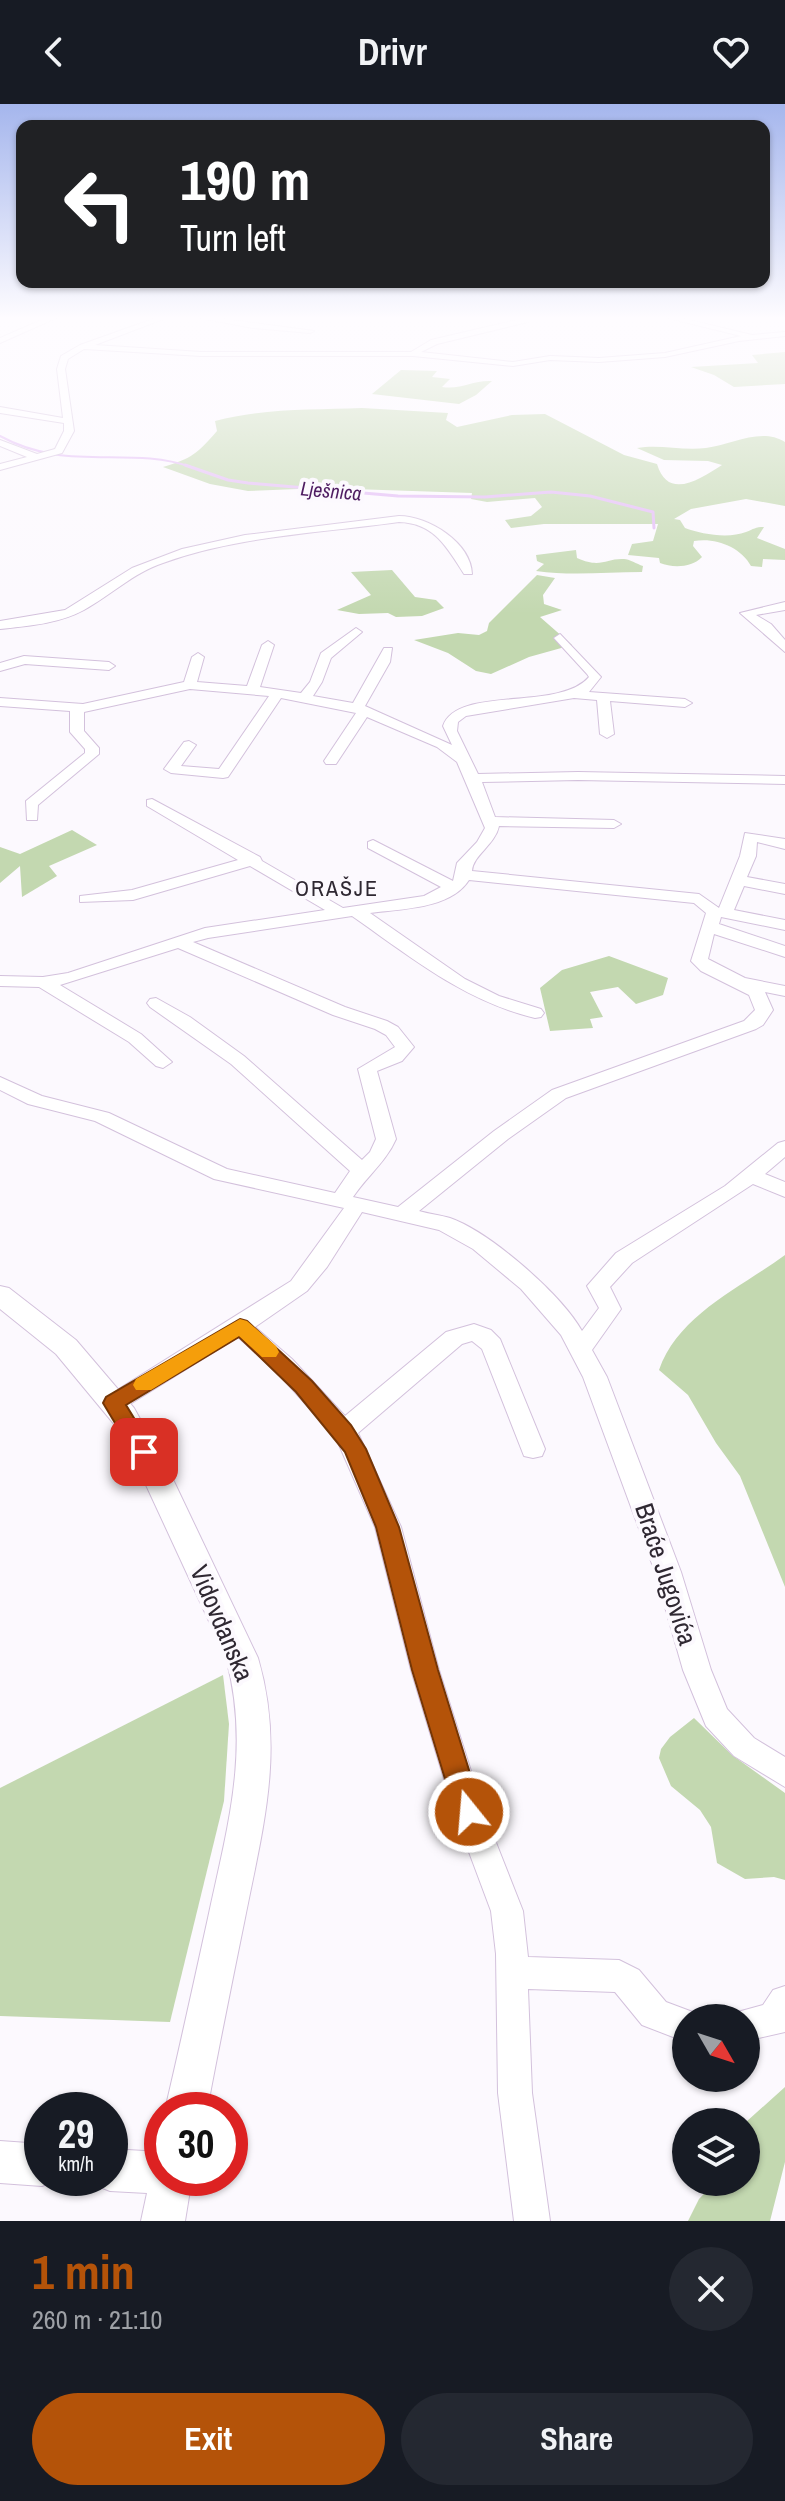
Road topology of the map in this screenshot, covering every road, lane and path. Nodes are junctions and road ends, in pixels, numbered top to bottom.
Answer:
1 (41, 417) edge
2 (66, 417) edge
3 (66, 421) junction
4 (0, 443) edge
5 (43, 457) junction
6 (0, 467) edge
7 (468, 572) dead end
8 (785, 606) edge
9 (0, 625) edge
10 (356, 632) dead end
11 (560, 638) dead end
12 (268, 645) dead end
13 (785, 648) edge
14 (388, 651) dead end
15 (198, 657) dead end
16 (109, 666) dead end
17 (0, 667) edge
18 (190, 685) junction
19 (253, 689) junction
20 (278, 693) junction
21 (576, 695) junction
22 (305, 697) junction
23 (603, 698) junction
24 (0, 702) edge
25 (685, 703) dead end
26 (77, 709) junction
27 (360, 709) junction
28 (607, 734) dead end
29 (189, 745) dead end
30 (463, 760) junction
31 (331, 761) dead end
32 (473, 778) junction
33 (785, 780) edge
34 (152, 803) dead end
35 (32, 817) dead end
36 (492, 821) junction
37 (614, 824) dead end
38 (785, 844) edge
39 (373, 845) dead end
40 (255, 860) junction
41 (737, 880) junction
42 (459, 882) junction
43 (785, 889) edge
44 (86, 899) dead end
45 (347, 911) junction
46 (717, 917) junction
47 (785, 925) edge
48 (176, 941) junction
49 (785, 952) edge
50 (0, 981) edge
51 (43, 982) junction
52 (742, 983) junction
53 (785, 991) edge
54 (156, 1003) dead end
55 (535, 1013) dead end
56 (163, 1062) dead end
57 (0, 1083) edge
58 (785, 1147) edge
59 (362, 1171) junction
60 (753, 1176) junction
61 (785, 1190) edge
62 (349, 1202) junction
63 (404, 1213) junction
64 (0, 1295) edge
65 (240, 1326) junction
66 (581, 1348) junction
67 (114, 1403) junction
68 (344, 1431) junction
69 (533, 1449) dead end
70 (785, 1773) edge
71 (511, 1972) junction
72 (785, 2002) edge
73 (672, 2022) edge
74 (760, 2022) edge
75 (190, 2092) edge
76 (0, 2162) edge
77 (24, 2164) edge
78 (168, 2196) edge
79 (163, 2221) edge
80 (532, 2221) edge

1 - 3 street
2 - 3 street
3 - 5 street
4 - 5 street
5 - 6 street
7 - 9 street
8 - 13 street
10 - 22 street
11 - 21 street
12 - 19 street
14 - 27 street
15 - 18 street
16 - 17 street
18 - 19 street
18 - 26 street
19 - 20 street
20 - 22 street
20 - 29 street
21 - 23 street
21 - 30 street
22 - 27 street
23 - 25 street
23 - 28 street
24 - 26 street
26 - 35 street
27 - 30 street
27 - 31 street
30 - 32 street
32 - 33 street
32 - 36 street
34 - 40 street
36 - 37 street
36 - 42 street
38 - 41 street
39 - 42 street
40 - 44 street
40 - 45 street
41 - 43 street
41 - 46 street
42 - 45 street
42 - 46 street
45 - 48 street
45 - 55 street
46 - 47 street
46 - 49 street
46 - 52 street
48 - 51 street
48 - 59 street
50 - 51 street
51 - 56 street
52 - 53 street
52 - 63 street
54 - 59 street
57 - 62 street, Braće Jugovića
58 - 60 street
59 - 62 street
60 - 61 street
60 - 66 street
62 - 63 street, Braće Jugovića
62 - 65 street
63 - 66 street, Braće Jugovića
64 - 67 street, Vidovdanska
65 - 67 street
65 - 68 street
66 - 70 street, Braće Jugovića
67 - 75 street, Vidovdanska
68 - 69 street
68 - 71 street
71 - 73 street
71 - 80 street
72 - 74 street
76 - 77 street
78 - 79 street

